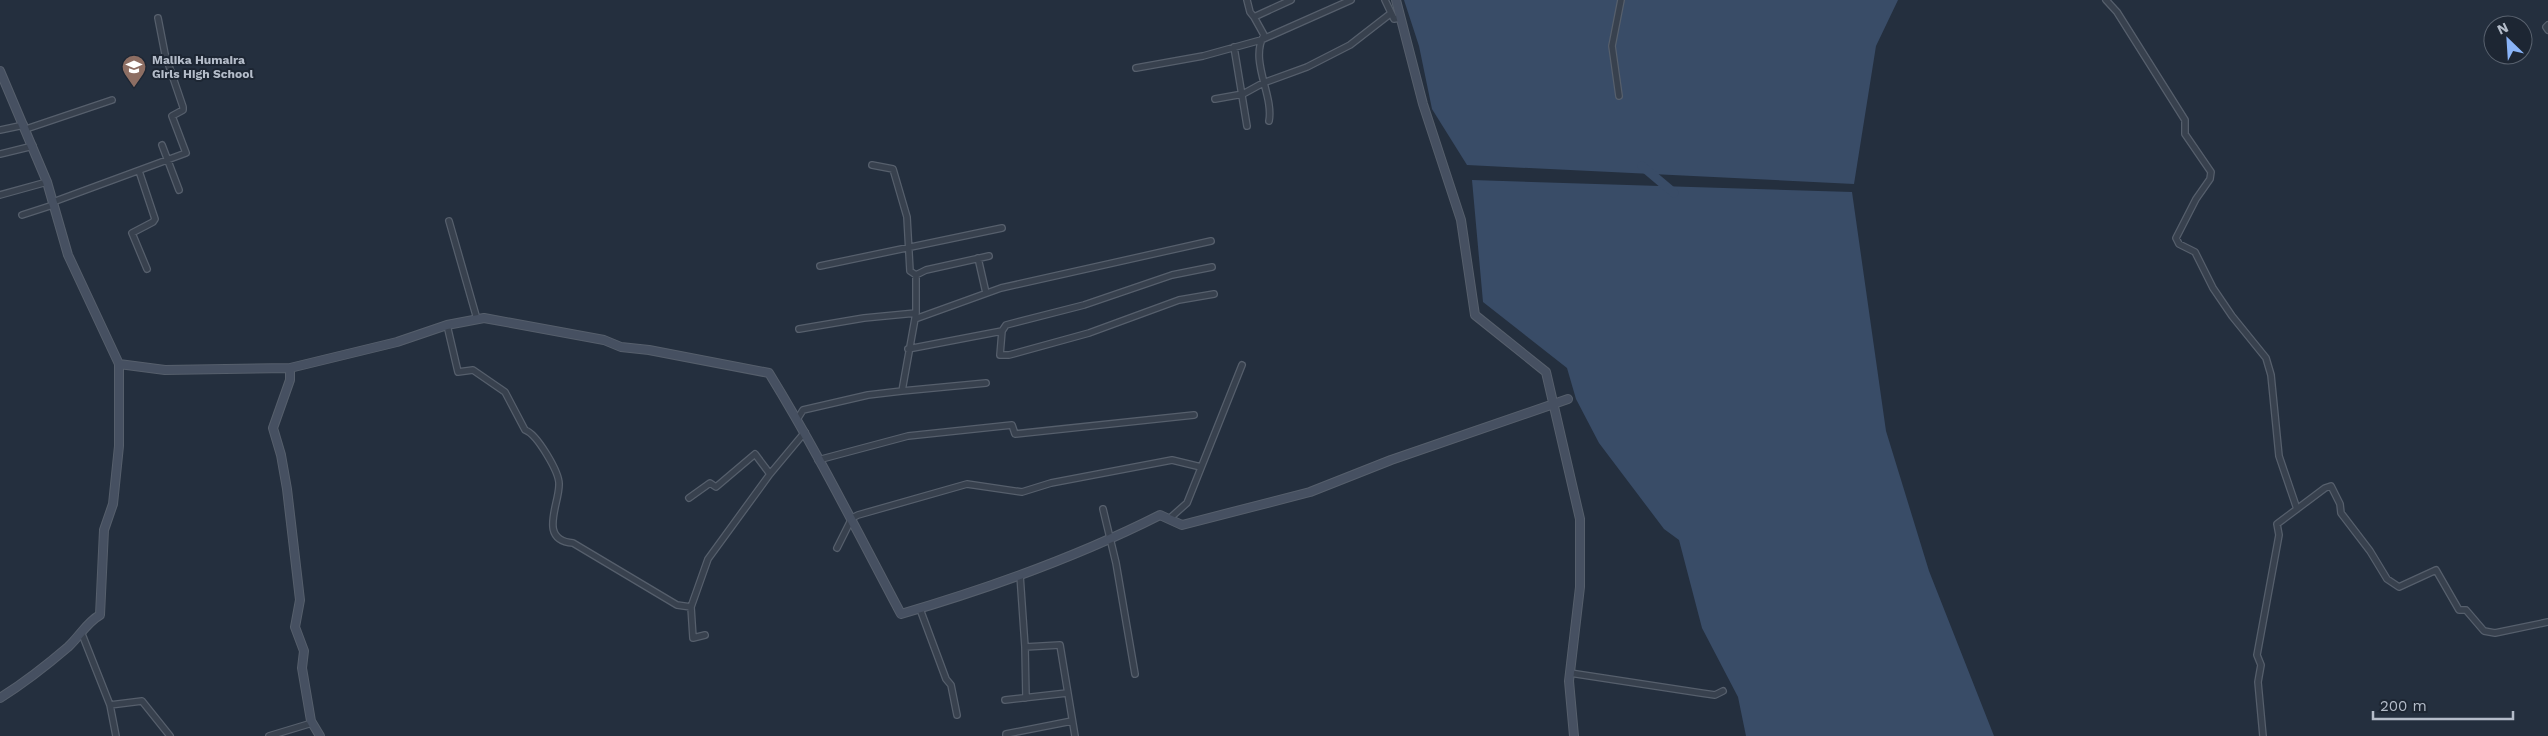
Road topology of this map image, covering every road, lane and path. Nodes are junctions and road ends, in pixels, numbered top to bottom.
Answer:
1 (1247, 0) edge
2 (1292, 0) edge
3 (1351, 0) edge
4 (1385, 0) edge
5 (1396, 0) edge
6 (1620, 0) edge
7 (2106, 0) edge
8 (1390, 14) junction
9 (1254, 17) junction
10 (158, 18) dead end
11 (1400, 18) junction
12 (2548, 25) edge
13 (2548, 30) edge
14 (1261, 40) junction
15 (1234, 47) junction
16 (1136, 68) dead end
17 (0, 71) edge
18 (1262, 83) junction
19 (1243, 94) junction
20 (1619, 96) dead end
21 (1215, 99) dead end
22 (112, 100) dead end
23 (1268, 121) dead end
24 (1247, 126) dead end
25 (25, 127) junction
26 (0, 130) edge
27 (162, 144) dead end
28 (33, 146) junction
29 (0, 154) edge
30 (169, 161) junction
31 (872, 165) dead end
32 (140, 171) junction
33 (48, 182) junction
34 (178, 190) dead end
35 (0, 195) edge
36 (53, 204) junction
37 (22, 215) dead end
38 (449, 221) dead end
39 (1002, 228) dead end
40 (1211, 241) dead end
41 (908, 248) junction
42 (989, 256) dead end
43 (978, 258) junction
44 (820, 266) dead end
45 (1212, 267) dead end
46 (147, 269) dead end
47 (916, 275) junction
48 (986, 294) junction
49 (1214, 294) dead end
50 (916, 316) junction
51 (478, 319) junction
52 (447, 325) junction
53 (799, 330) dead end
54 (1002, 331) junction
55 (908, 350) junction
56 (119, 364) junction
57 (1242, 365) dead end
58 (290, 368) junction
59 (986, 383) dead end
60 (902, 391) junction
61 (1568, 399) dead end
62 (1553, 404) junction
63 (1194, 415) dead end
64 (798, 418) junction
65 (805, 432) junction
66 (818, 460) junction
67 (1201, 467) junction
68 (770, 474) junction
69 (689, 498) dead end
70 (1103, 509) dead end
71 (2297, 509) junction
72 (852, 518) junction
73 (1168, 519) junction
74 (1111, 540) junction
75 (837, 548) dead end
76 (1020, 575) junction
77 (691, 607) junction
78 (920, 609) junction
79 (2548, 622) edge
80 (82, 634) junction
81 (705, 635) dead end
82 (1025, 647) junction
83 (1570, 673) junction
84 (1135, 674) dead end
85 (1723, 691) dead end
86 (1067, 693) junction
87 (0, 698) edge
88 (1026, 698) junction
89 (1005, 700) dead end
90 (110, 705) junction
91 (957, 715) dead end
92 (1072, 721) junction
93 (312, 723) junction
94 (116, 736) edge
95 (170, 736) edge
96 (269, 736) edge
97 (320, 736) edge
98 (1006, 736) edge
99 (1075, 736) edge
100 (1574, 736) edge
101 (2263, 736) edge

1 - 9 street
2 - 9 street
3 - 14 street
4 - 8 street
5 - 11 street
6 - 20 street
7 - 71 street
8 - 11 street
8 - 18 street
9 - 14 street
10 - 30 street
11 - 62 street
12 - 13 street
14 - 15 street
14 - 18 street
15 - 16 street
15 - 19 street
17 - 25 street
18 - 19 street
18 - 23 street
19 - 21 street
19 - 24 street
22 - 25 street
25 - 26 street
25 - 28 street
27 - 30 street
28 - 29 street
28 - 33 street
30 - 32 street
30 - 34 street
31 - 41 street
32 - 36 street
32 - 46 street
33 - 35 street
33 - 36 street
36 - 37 street
36 - 56 street
38 - 51 street
39 - 41 street
40 - 48 street
41 - 44 street
41 - 47 street
42 - 43 street
43 - 47 street
43 - 48 street
45 - 54 street
47 - 50 street
48 - 50 street
49 - 54 street
50 - 53 street
50 - 55 street
51 - 52 street
51 - 64 street
52 - 58 street
52 - 77 street
54 - 55 street
55 - 60 street
56 - 58 street
56 - 80 street
57 - 67 street
58 - 93 street
59 - 60 street
60 - 64 street
61 - 62 street
62 - 73 street
62 - 83 street
63 - 66 street
64 - 65 street
65 - 66 street
65 - 68 street
66 - 72 street
67 - 72 street
67 - 73 street
68 - 69 street
68 - 77 street
70 - 74 street
71 - 79 street
71 - 101 street
72 - 75 street
72 - 78 street
73 - 74 street
74 - 76 street
74 - 84 street
76 - 78 street
76 - 82 street
77 - 81 street
78 - 91 street
80 - 87 street
80 - 90 street
82 - 86 street
82 - 88 street
83 - 85 street
83 - 100 street
86 - 88 street
86 - 92 street
88 - 89 street
90 - 94 street
90 - 95 street
92 - 98 street
92 - 99 street
93 - 96 street
93 - 97 street

